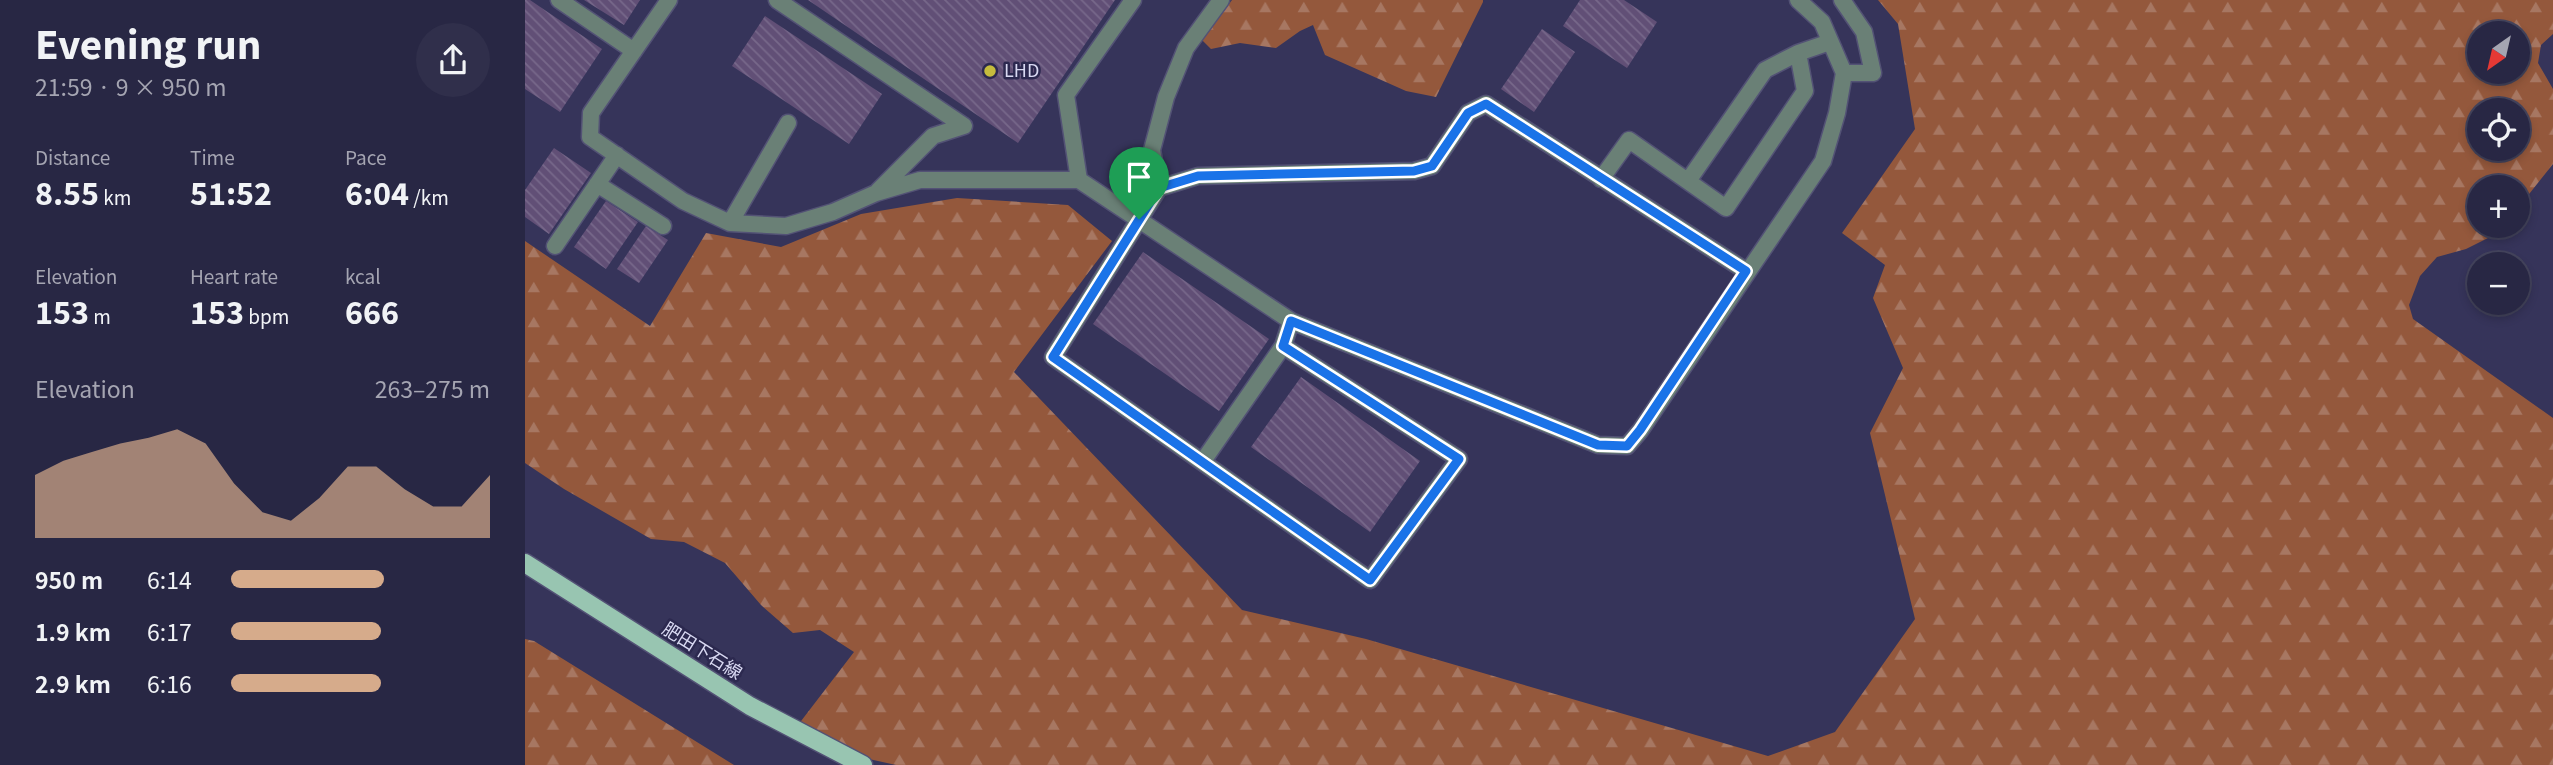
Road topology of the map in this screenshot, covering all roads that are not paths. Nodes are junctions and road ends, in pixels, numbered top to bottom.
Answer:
1 (559, 0) edge
2 (669, 0) edge
3 (778, 0) edge
4 (1133, 0) edge
5 (1221, 0) edge
6 (1798, 0) edge
7 (1842, 0) edge
8 (1830, 42) junction
9 (634, 51) junction
10 (1798, 53) junction
11 (1844, 73) junction
12 (788, 123) dead end
13 (617, 155) junction
14 (1601, 179) junction
15 (1079, 180) junction
16 (1688, 181) junction
17 (597, 184) junction
18 (1159, 188) junction
19 (876, 193) junction
20 (1139, 219) junction
21 (730, 223) junction
22 (663, 226) dead end
23 (555, 246) dead end
24 (1746, 271) junction
25 (1291, 321) junction
26 (1283, 346) junction
27 (1203, 461) junction
28 (525, 563) edge
29 (863, 765) edge

1 - 9 lane
2 - 9 lane
3 - 19 lane
4 - 15 lane
5 - 18 lane
6 - 8 lane
7 - 11 lane
8 - 10 lane
8 - 11 lane
9 - 13 lane
10 - 16 lane
10 - 16 lane
11 - 24 lane
12 - 21 lane
13 - 17 lane
13 - 21 lane
14 - 16 lane
14 - 18 lane
14 - 24 lane
15 - 19 lane
15 - 20 lane
17 - 22 lane
17 - 23 lane
18 - 20 lane
19 - 21 lane
20 - 25 lane
20 - 27 lane
24 - 25 lane
25 - 26 lane
26 - 27 lane
26 - 27 lane
28 - 29 main road, 肥田下石線

